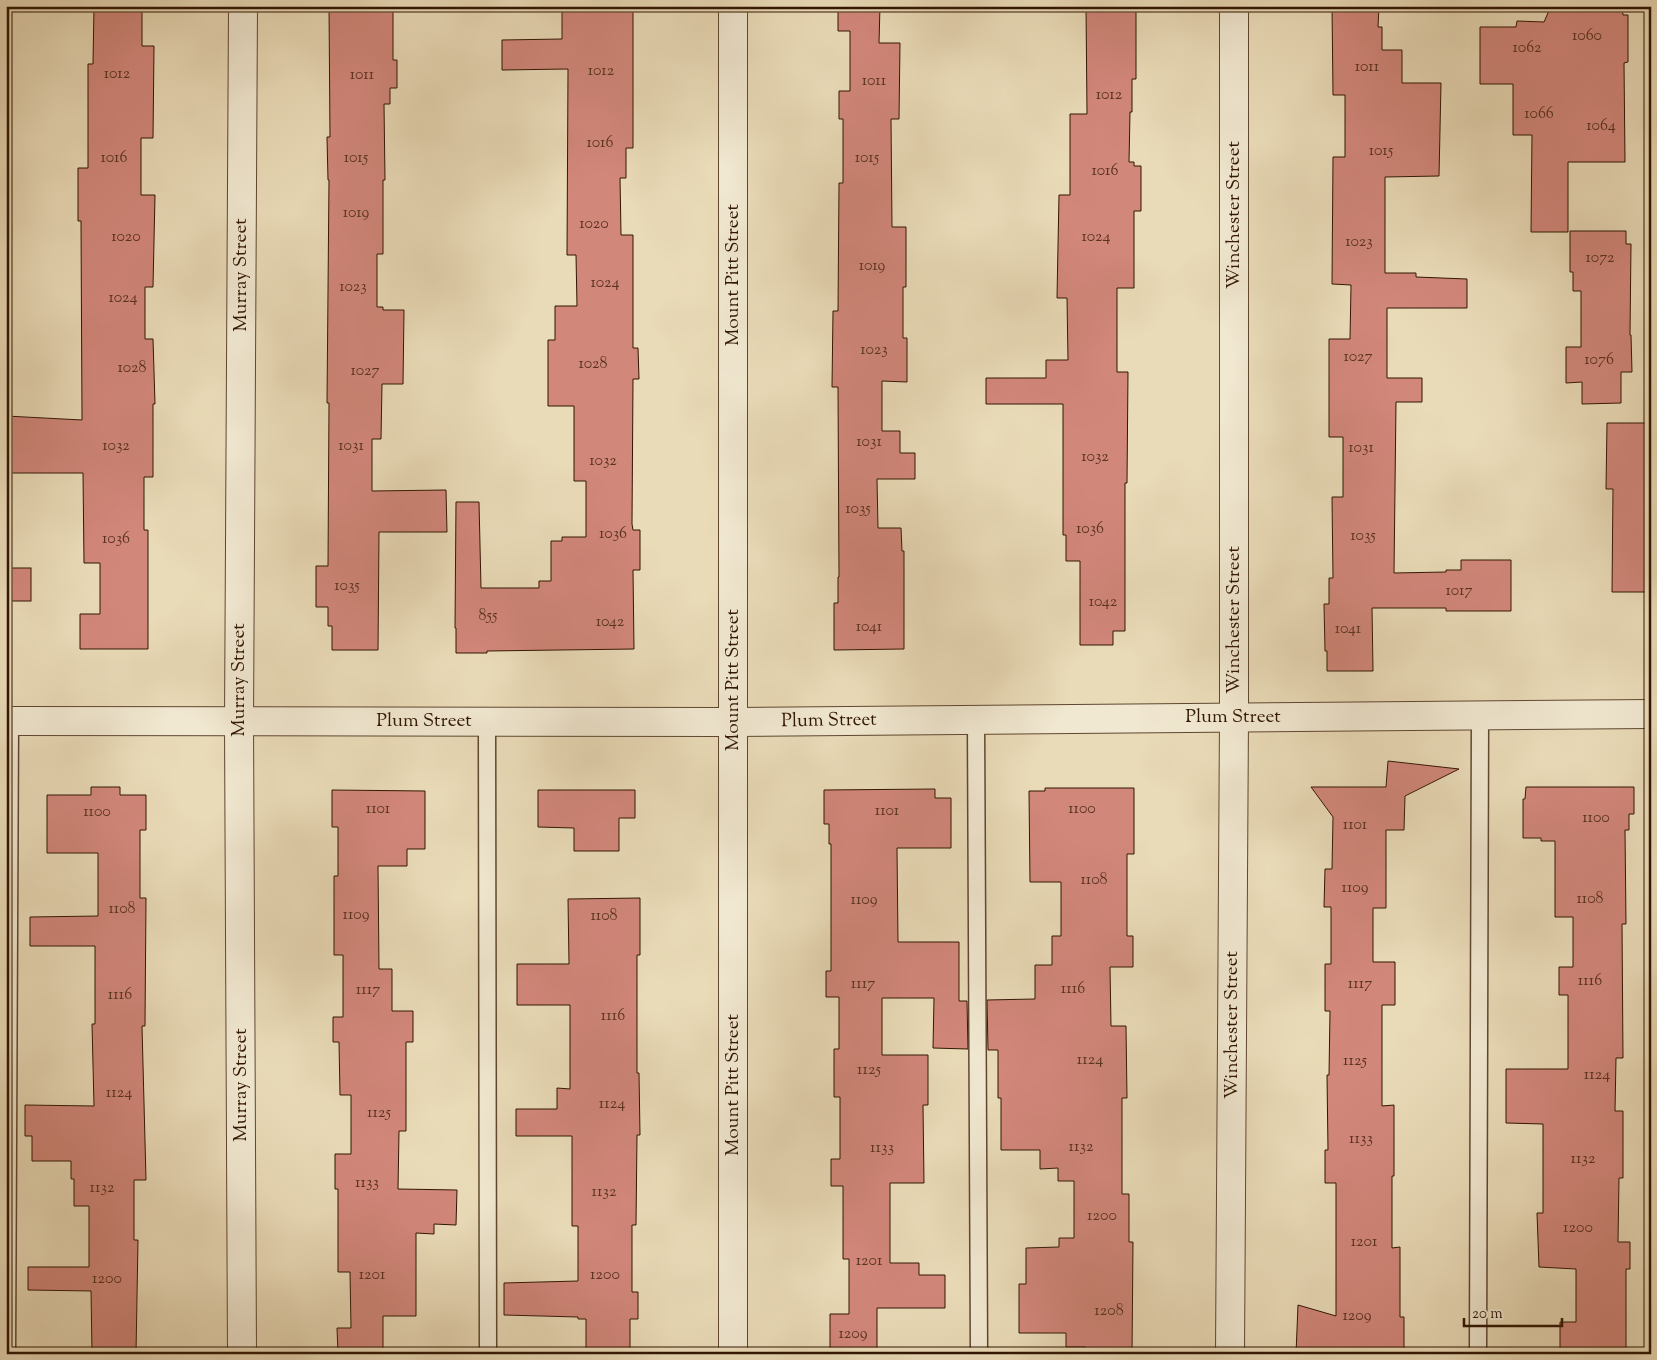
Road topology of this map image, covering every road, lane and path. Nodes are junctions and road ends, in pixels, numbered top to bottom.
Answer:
1 (243, 6) edge
2 (732, 6) edge
3 (1234, 6) edge
4 (1651, 714) edge
5 (1480, 716) junction
6 (1234, 717) junction
7 (976, 719) junction
8 (8, 721) edge
9 (487, 721) junction
10 (239, 722) junction
11 (733, 722) junction
12 (7, 1354) edge
13 (242, 1354) edge
14 (488, 1354) edge
15 (733, 1354) edge
16 (980, 1354) edge
17 (1230, 1354) edge
18 (1478, 1354) edge

1 - 10 street, Murray Street
2 - 11 street, Mount Pitt Street
3 - 6 street, Winchester Street
4 - 5 street, Plum Street
5 - 6 street, Plum Street
5 - 18 lane
6 - 7 street, Plum Street
6 - 17 street, Winchester Street
7 - 11 street, Plum Street
7 - 16 lane
8 - 10 street, Plum Street
8 - 12 lane
9 - 10 street, Plum Street
9 - 11 street, Plum Street
9 - 14 lane
10 - 13 street, Murray Street
11 - 15 street, Mount Pitt Street

